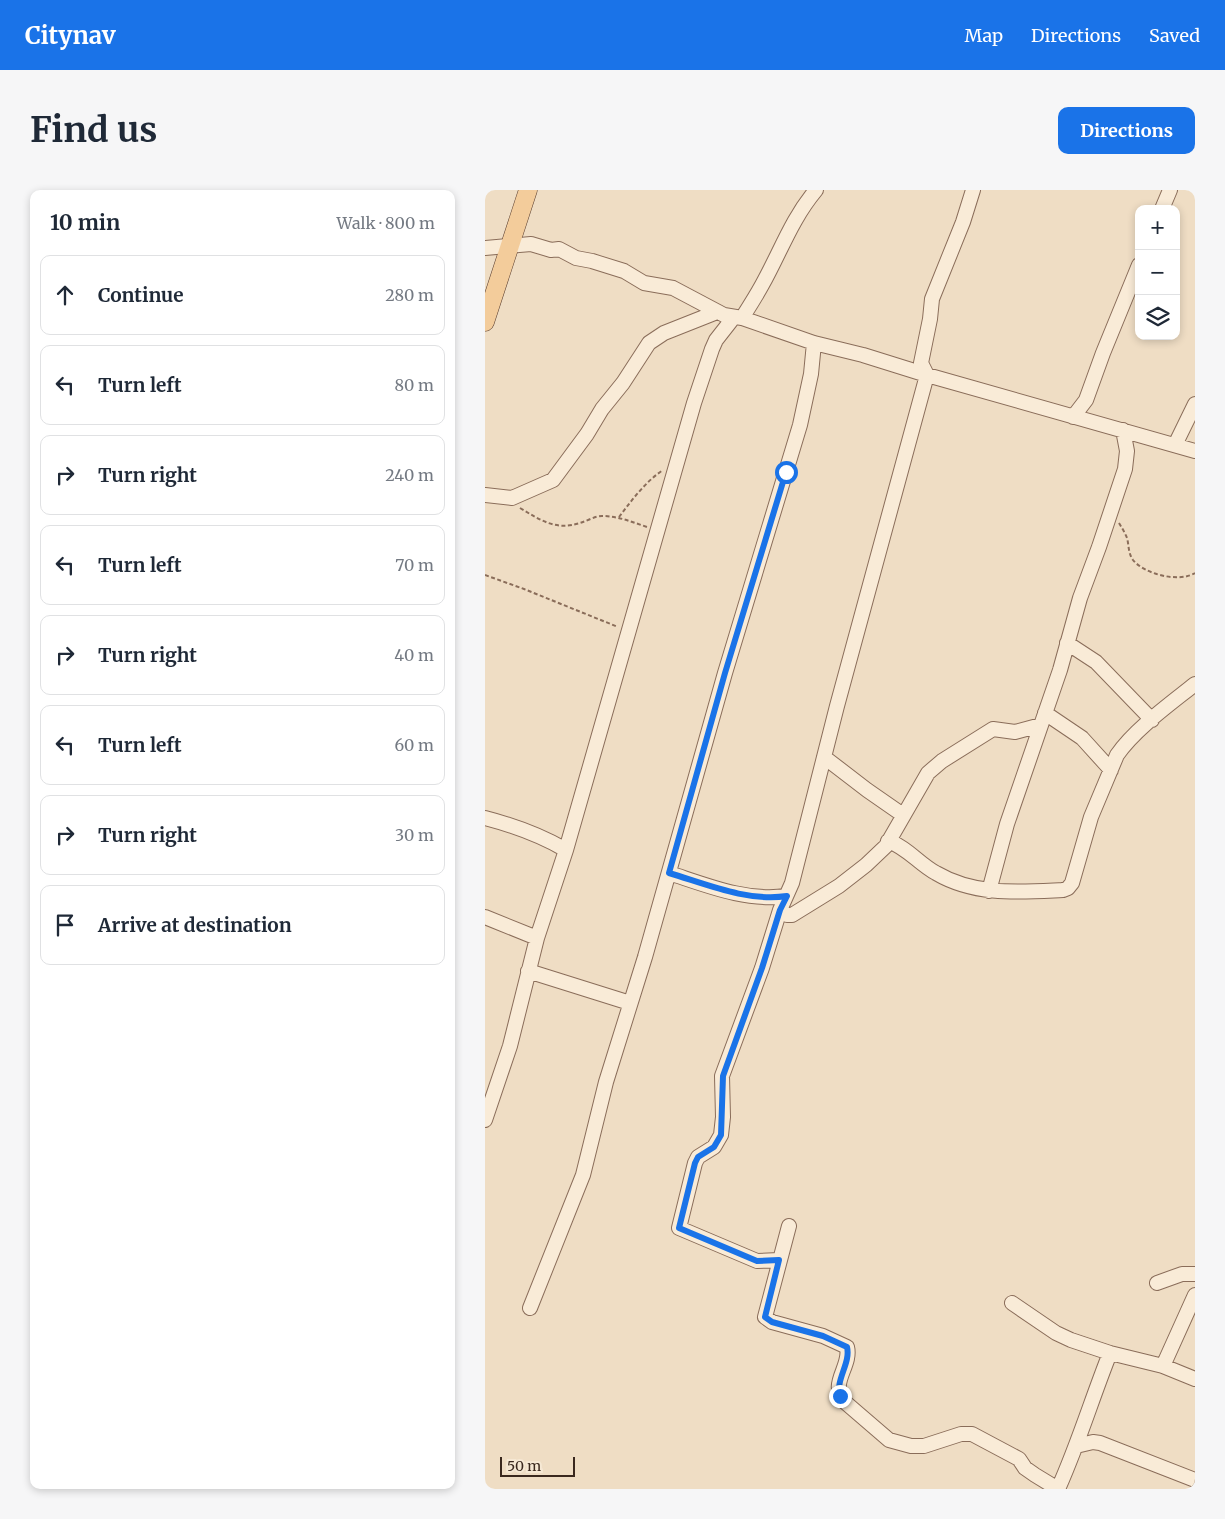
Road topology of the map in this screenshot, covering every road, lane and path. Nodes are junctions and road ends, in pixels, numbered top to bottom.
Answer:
1 (528, 190) edge
2 (816, 190) edge
3 (973, 190) edge
4 (1171, 190) edge
5 (1165, 205) edge
6 (510, 245) junction
7 (485, 248) edge
8 (1135, 275) edge
9 (488, 304) edge
10 (717, 312) junction
11 (738, 318) junction
12 (485, 322) edge
13 (814, 343) junction
14 (927, 375) junction
15 (1195, 404) edge
16 (1073, 417) junction
17 (1123, 430) junction
18 (1175, 445) junction
19 (1195, 451) edge
20 (679, 458) junction
21 (485, 495) edge
22 (501, 497) junction
23 (1111, 511) junction
24 (619, 517) junction
25 (658, 532) junction
26 (1195, 573) edge
27 (485, 576) edge
28 (629, 632) junction
29 (1067, 643) junction
30 (1195, 684) edge
31 (1043, 719) junction
32 (1152, 720) junction
33 (824, 758) junction
34 (1111, 770) junction
35 (903, 815) junction
36 (485, 818) edge
37 (888, 841) junction
38 (566, 850) junction
39 (669, 873) junction
40 (989, 890) junction
41 (787, 896) junction
42 (780, 910) junction
43 (485, 918) edge
44 (537, 938) junction
45 (528, 971) junction
46 (630, 1003) junction
47 (485, 1120) edge
48 (789, 1226) dead end
49 (779, 1260) junction
50 (1195, 1274) edge
51 (1157, 1283) dead end
52 (1195, 1295) edge
53 (1012, 1303) dead end
54 (530, 1308) dead end
55 (1110, 1353) junction
56 (1163, 1366) junction
57 (1195, 1380) edge
58 (1076, 1446) junction
59 (1195, 1480) edge
60 (1058, 1489) edge

1 - 6 main road
2 - 11 street
3 - 14 street
4 - 5 street
6 - 7 street
6 - 9 main road
6 - 10 street
8 - 16 street
9 - 12 main road
10 - 11 street
10 - 22 street
11 - 13 street
11 - 20 street
13 - 14 street
13 - 39 street
14 - 16 street
14 - 33 street
15 - 18 street
16 - 17 street
17 - 18 street
17 - 23 street
18 - 19 street
20 - 24 path
20 - 25 street
21 - 22 street
22 - 24 path
23 - 26 path
23 - 29 street
24 - 25 path
25 - 28 street
27 - 28 path
28 - 38 street
29 - 31 street
29 - 32 street
30 - 32 street
31 - 34 street
31 - 35 street
31 - 40 street
32 - 34 street
33 - 35 street
33 - 41 street
34 - 40 street
35 - 37 street
36 - 38 street
37 - 40 street
37 - 42 street
38 - 44 street
39 - 41 street
39 - 46 street
41 - 42 street
42 - 49 street
43 - 44 street
44 - 45 street
45 - 46 street
45 - 47 street
46 - 54 street
48 - 49 street
49 - 60 street
50 - 51 street
52 - 56 street
53 - 55 street
55 - 56 street
55 - 58 street
56 - 57 street
58 - 59 street
58 - 60 street

